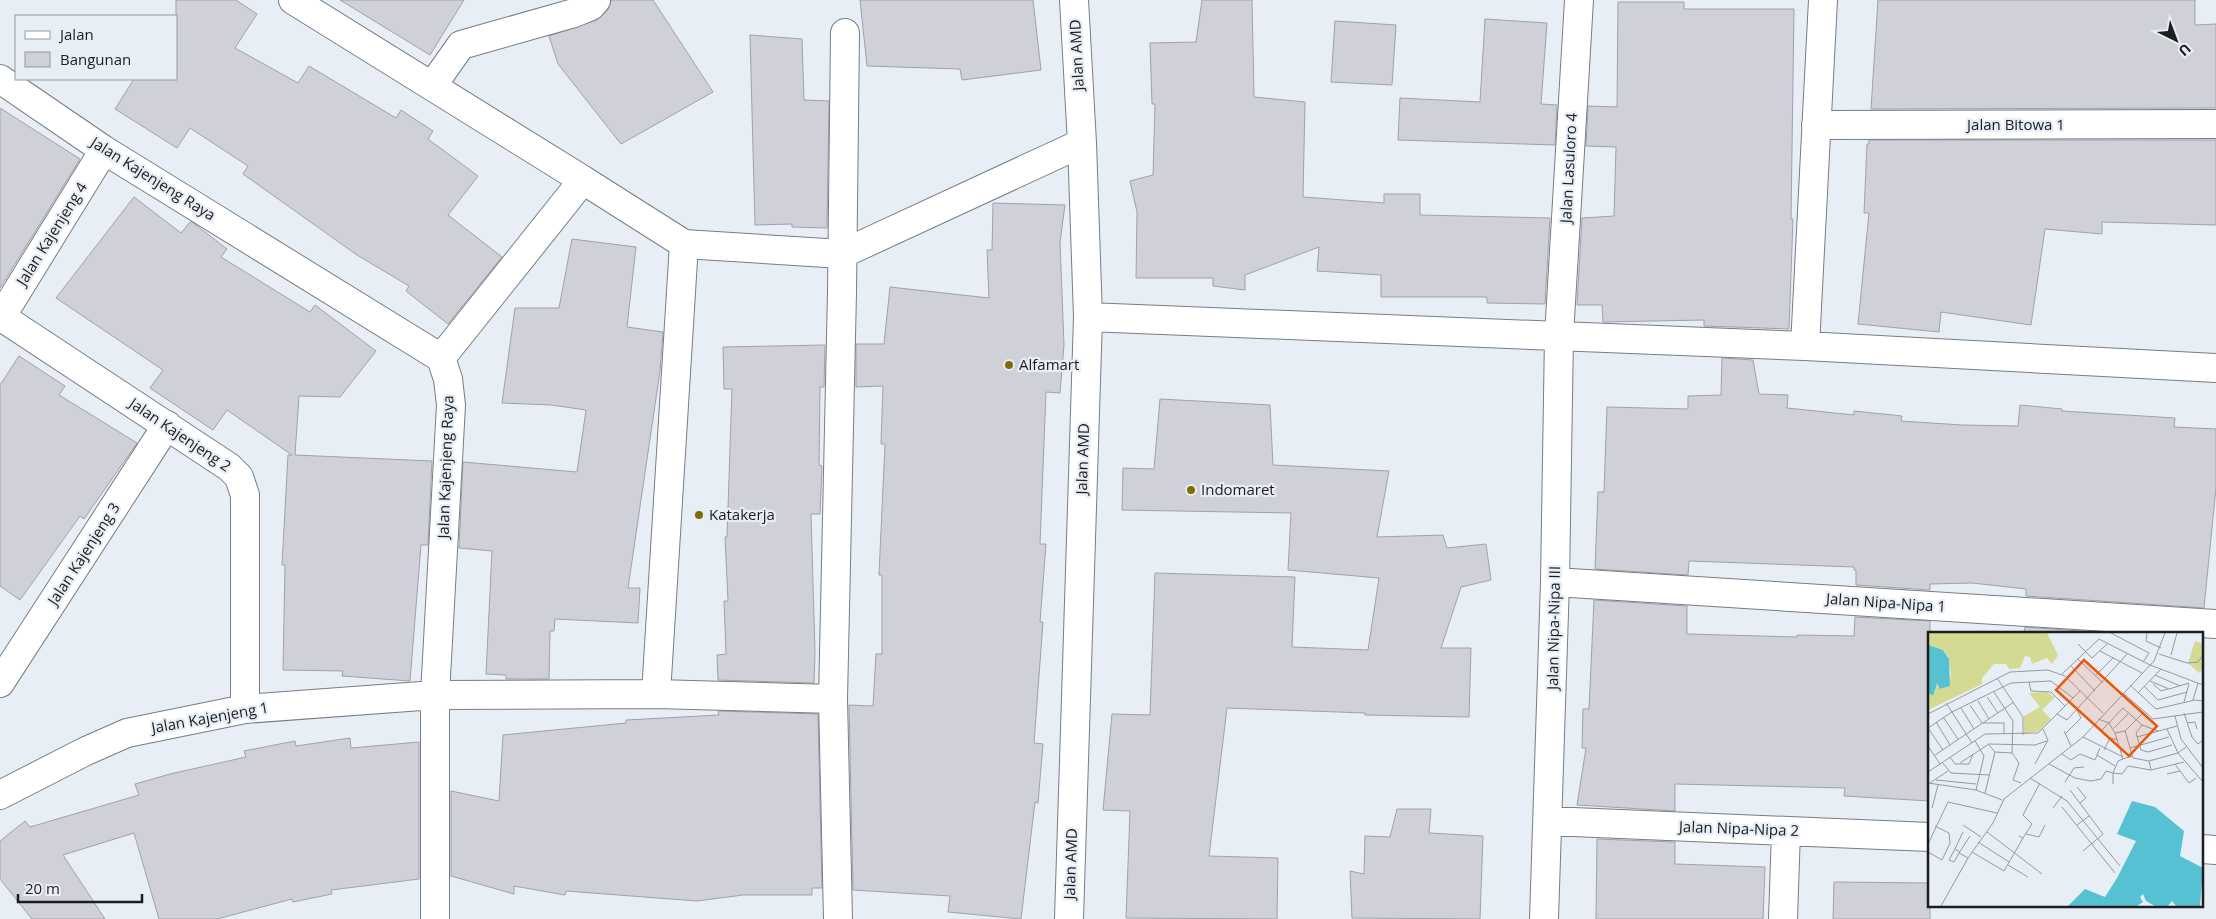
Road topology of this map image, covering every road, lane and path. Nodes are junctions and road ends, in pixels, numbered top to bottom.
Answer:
1 (293, 0) edge
2 (596, 0) edge
3 (1074, 0) edge
4 (1579, 0) edge
5 (1823, 0) edge
6 (845, 33) dead end
7 (0, 80) edge
8 (432, 86) junction
9 (2216, 124) edge
10 (1816, 125) junction
11 (1082, 143) junction
12 (104, 150) junction
13 (583, 180) junction
14 (684, 244) junction
15 (842, 254) junction
16 (0, 317) edge
17 (1088, 317) junction
18 (1559, 336) junction
19 (1805, 346) junction
20 (441, 358) junction
21 (2216, 368) edge
22 (167, 425) junction
23 (1555, 582) junction
24 (2216, 624) edge
25 (0, 683) edge
26 (656, 694) junction
27 (435, 695) junction
28 (833, 699) junction
29 (244, 709) junction
30 (0, 795) edge
31 (1549, 821) junction
32 (1786, 831) junction
33 (1928, 837) edge
34 (435, 919) edge
35 (838, 919) edge
36 (1070, 919) edge
37 (1544, 919) edge
38 (1783, 919) edge

1 - 8 street
2 - 8 street
3 - 11 street, Jalan AMD
4 - 18 street, Jalan Lasuloro 4
5 - 10 street
6 - 15 street
7 - 12 street, Jalan Kajenjeng Raya
8 - 13 street
9 - 10 street, Jalan Bitowa 1
10 - 19 street
11 - 15 street
11 - 17 street, Jalan AMD
12 - 16 street, Jalan Kajenjeng 4
12 - 20 street, Jalan Kajenjeng Raya
13 - 14 street
13 - 20 street
14 - 15 street
14 - 26 street
15 - 28 street
16 - 22 street, Jalan Kajenjeng 2
17 - 18 street
17 - 36 street, Jalan AMD
18 - 19 street
18 - 23 street, Jalan Nipa-Nipa III
19 - 21 street
20 - 27 street, Jalan Kajenjeng Raya
22 - 25 street, Jalan Kajenjeng 3
22 - 29 street, Jalan Kajenjeng 2
23 - 24 street, Jalan Nipa-Nipa 1
23 - 31 street, Jalan Nipa-Nipa III
26 - 27 street, Jalan Kajenjeng 1
26 - 28 street, Jalan Kajenjeng 1
27 - 29 street, Jalan Kajenjeng 1
27 - 34 street, Jalan Kajenjeng Raya
28 - 35 street
29 - 30 street, Jalan Kajenjeng 1
31 - 32 street, Jalan Nipa-Nipa 2
31 - 37 street, Jalan Nipa-Nipa III
32 - 33 street, Jalan Nipa-Nipa 2
32 - 38 street

